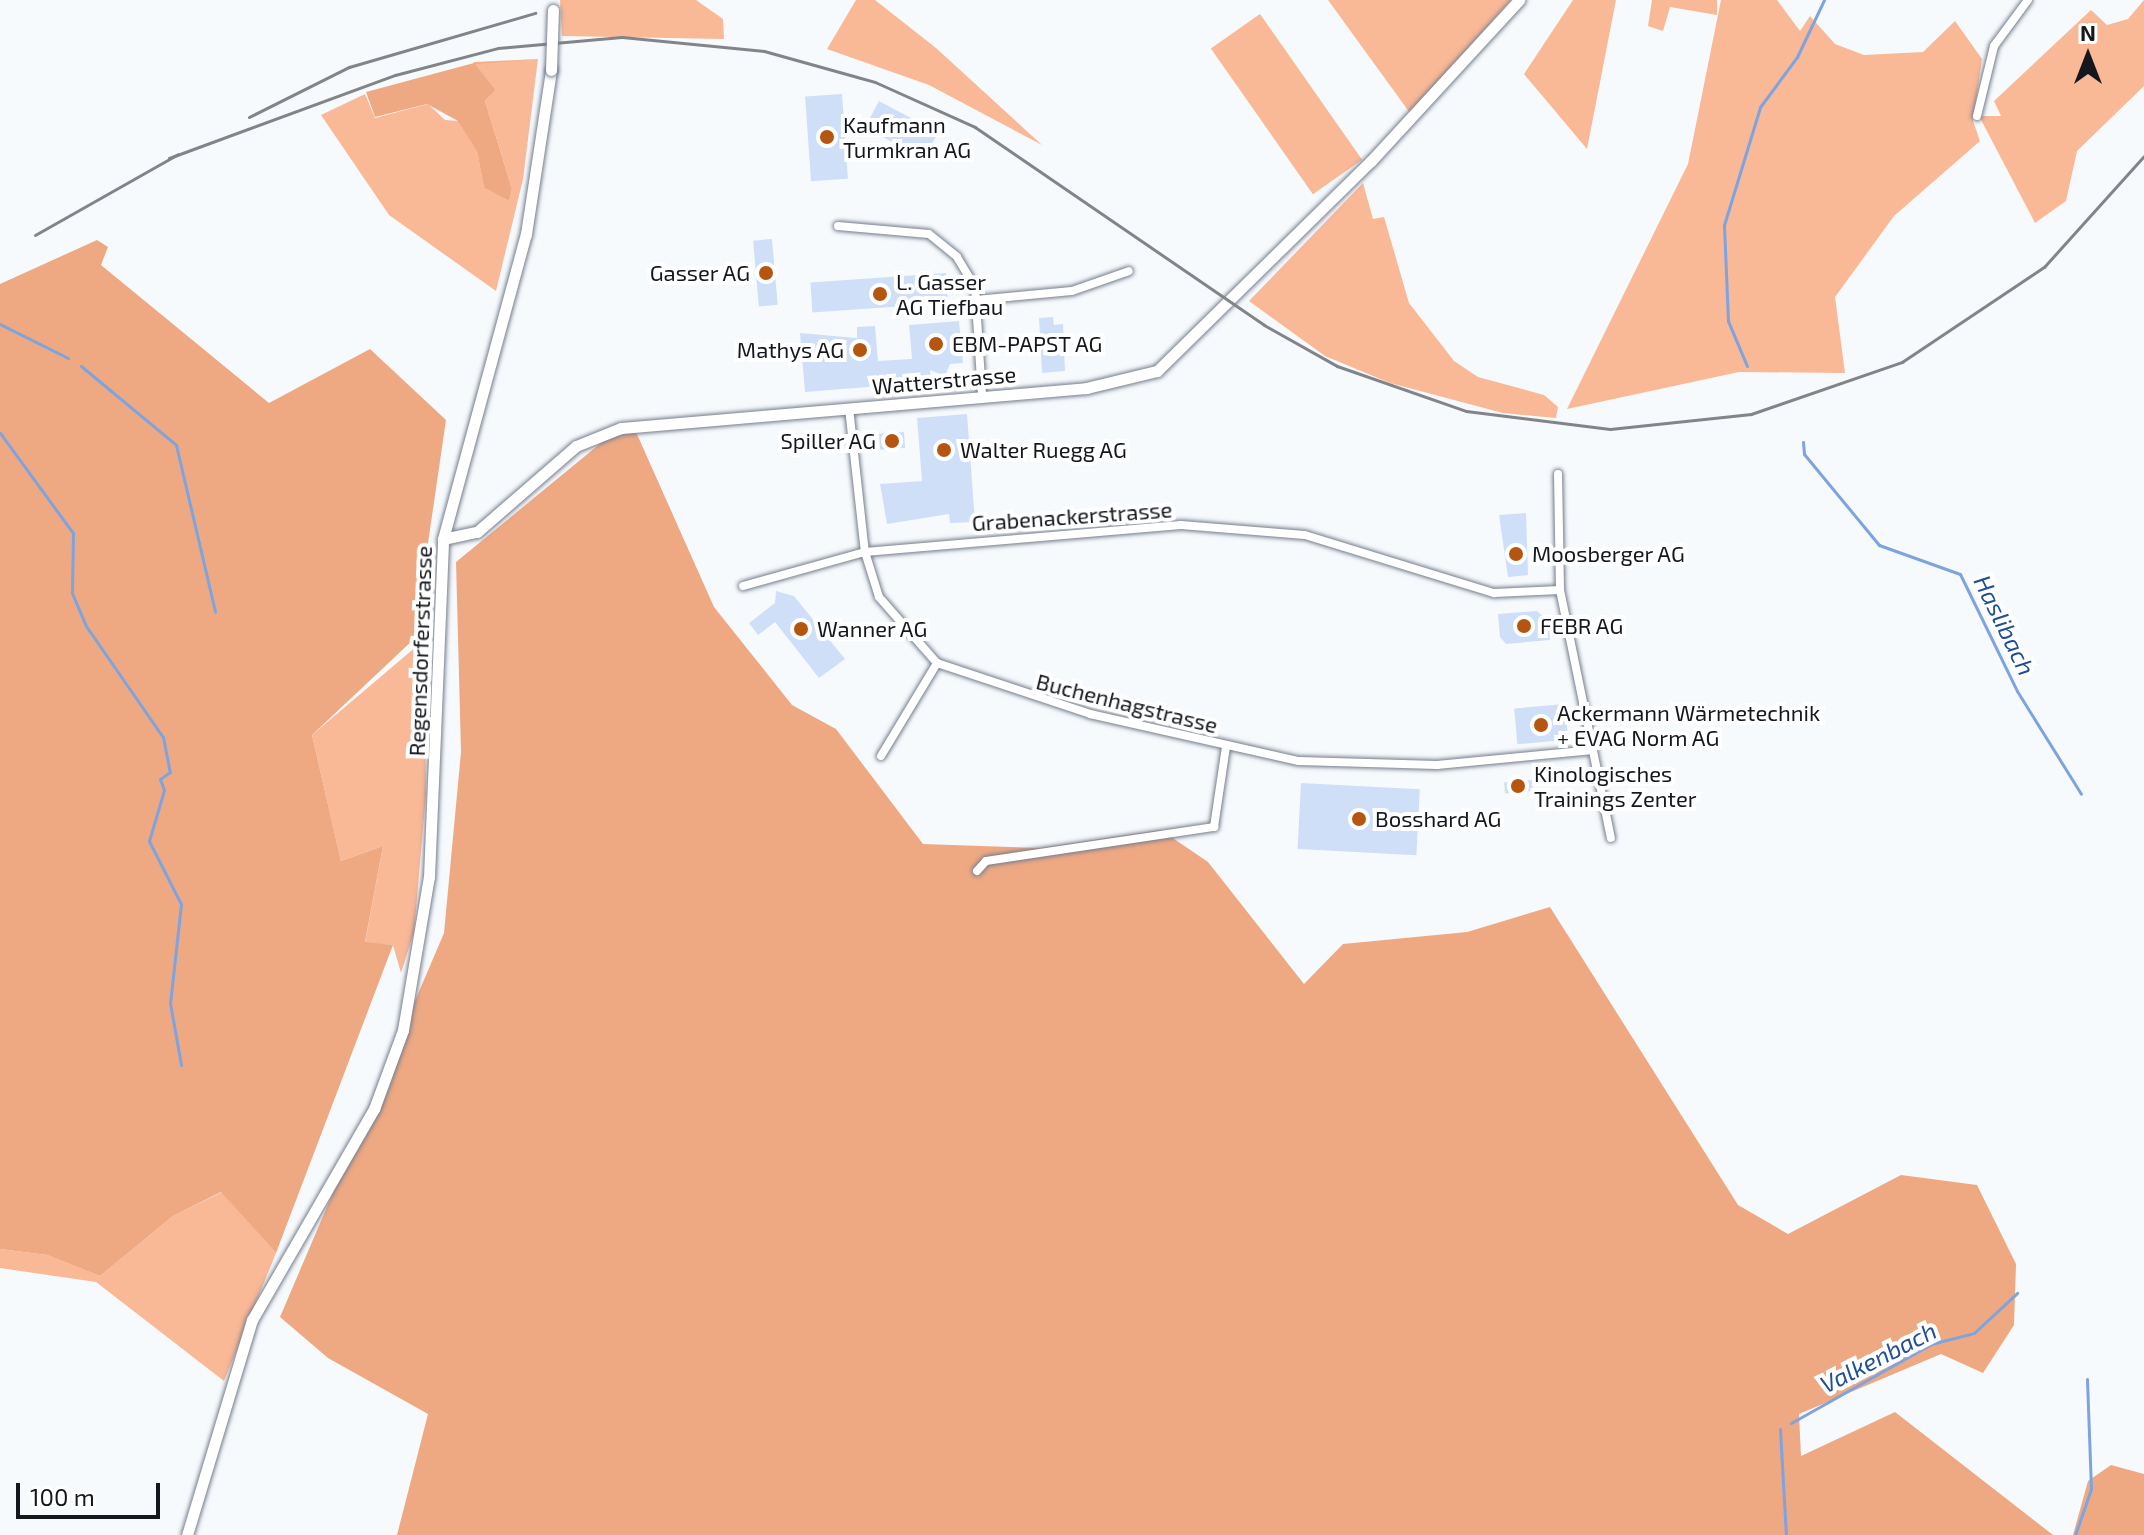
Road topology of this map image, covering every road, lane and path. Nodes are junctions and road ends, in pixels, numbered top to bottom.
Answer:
1 (1519, 0) edge
2 (2028, 0) edge
3 (553, 5) edge
4 (1977, 116) dead end
5 (838, 226) dead end
6 (1129, 271) dead end
7 (976, 300) junction
8 (982, 396) junction
9 (849, 408) junction
10 (1558, 474) dead end
11 (443, 539) junction
12 (865, 552) junction
13 (743, 586) dead end
14 (1560, 590) junction
15 (937, 663) junction
16 (1226, 747) junction
17 (1593, 750) junction
18 (881, 756) dead end
19 (1611, 838) dead end
20 (977, 871) dead end
21 (187, 1535) edge

1 - 8 street, Watterstrasse
2 - 4 street
3 - 11 street, Regensdorferstrasse, bridge
5 - 7 street
6 - 7 street
7 - 8 street
8 - 9 street, Watterstrasse
9 - 11 street, Watterstrasse
9 - 12 street, Buchenhagstrasse
10 - 14 street
11 - 21 street, Regensdorferstrasse
12 - 13 street, Grabenackerstrasse
12 - 14 street, Grabenackerstrasse
12 - 15 street, Buchenhagstrasse
14 - 17 street
15 - 16 street, Buchenhagstrasse
15 - 18 street
16 - 17 street, Buchenhagstrasse
16 - 20 street
17 - 19 street

